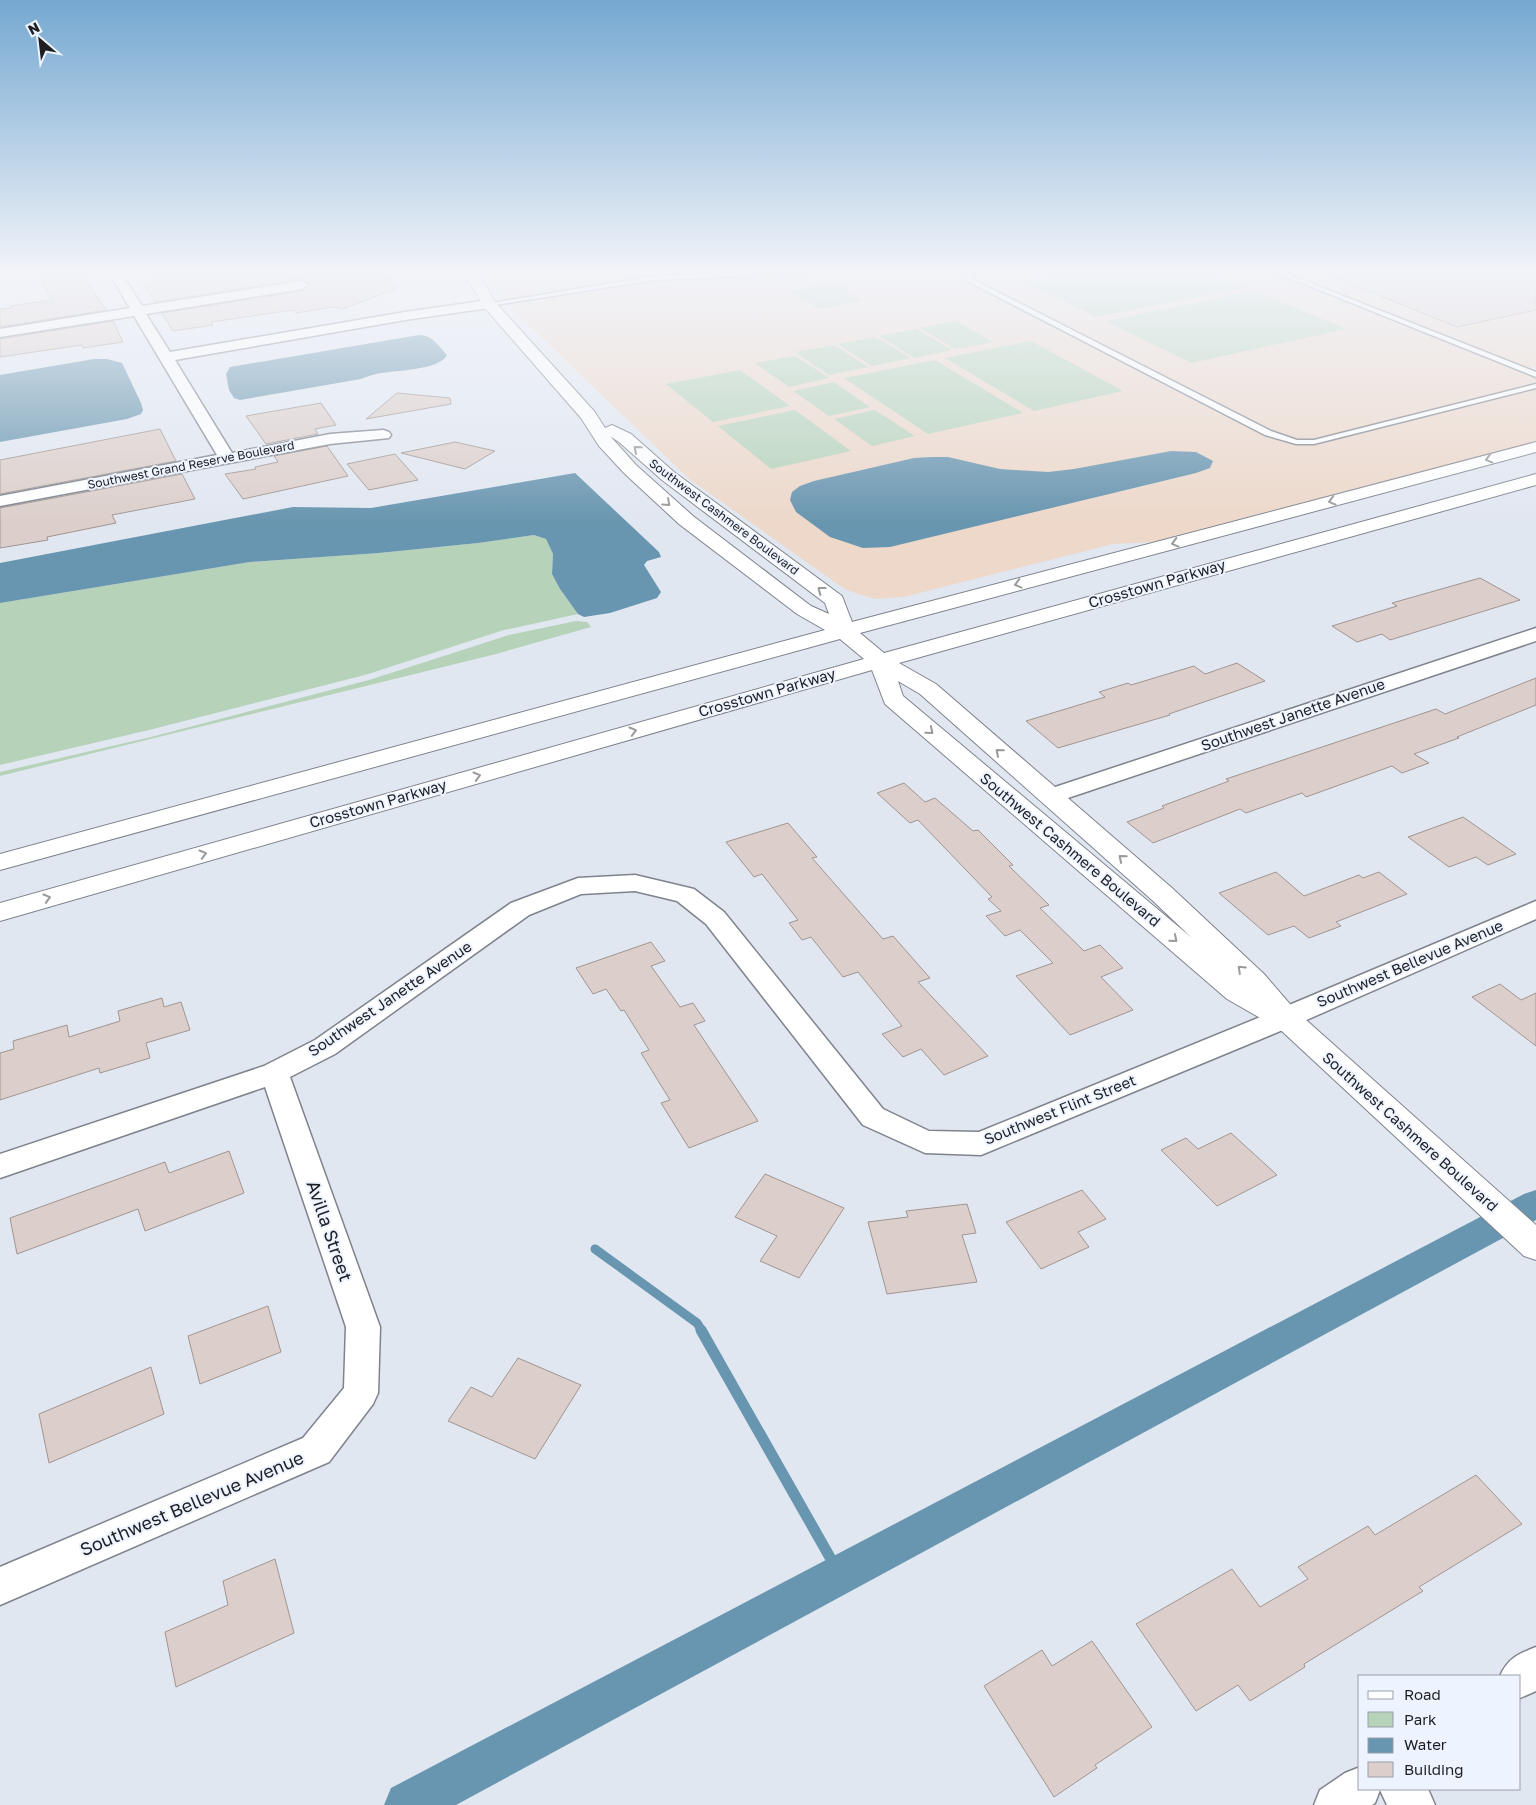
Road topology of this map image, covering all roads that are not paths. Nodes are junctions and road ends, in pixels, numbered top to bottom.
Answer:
1 (164, 355) edge
2 (198, 355) edge
3 (535, 355) edge
4 (1116, 355) edge
5 (1488, 355) edge
6 (167, 360) junction
7 (1536, 374) edge
8 (1536, 386) edge
9 (588, 415) junction
10 (383, 435) dead end
11 (1536, 446) edge
12 (227, 458) junction
13 (1536, 479) edge
14 (0, 501) edge
15 (844, 630) junction
16 (1536, 634) edge
17 (880, 661) junction
18 (1051, 796) junction
19 (0, 862) edge
20 (1536, 909) edge
21 (0, 912) edge
22 (715, 918) joint
23 (1285, 1018) junction
24 (274, 1073) junction
25 (0, 1166) edge
26 (1534, 1245) edge
27 (360, 1392) joint
28 (0, 1586) edge
29 (1536, 1667) edge
30 (1521, 1677) edge
31 (1358, 1789) edge
32 (1402, 1790) edge
33 (1335, 1805) edge
34 (1414, 1805) edge

1 - 6 street
2 - 6 street
3 - 9 main road, Southwest Cashmere Boulevard
4 - 8 lane
5 - 7 lane
6 - 12 street
9 -> 15 main road, Southwest Cashmere Boulevard
15 -> 9 main road, Southwest Cashmere Boulevard
10 - 12 street, Southwest Grand Reserve Boulevard
11 -> 15 main road
12 - 14 street, Southwest Grand Reserve Boulevard
13 - 17 main road, Crosstown Parkway
15 - 17 main road, Southwest Cashmere Boulevard
15 - 19 main road
16 - 18 street, Southwest Janette Avenue
18 -> 17 main road, Southwest Cashmere Boulevard
21 -> 17 main road, Crosstown Parkway
17 -> 23 main road, Southwest Cashmere Boulevard
23 -> 18 main road, Southwest Cashmere Boulevard
20 - 23 street, Southwest Bellevue Avenue
22 - 23 street, Southwest Flint Street
22 - 24 street, Southwest Janette Avenue
23 - 26 main road, Southwest Cashmere Boulevard
24 - 25 street, Southwest Janette Avenue
24 - 27 street, Avilla Street
27 - 28 street, Southwest Bellevue Avenue
29 - 30 street
31 - 33 street
32 - 34 street

